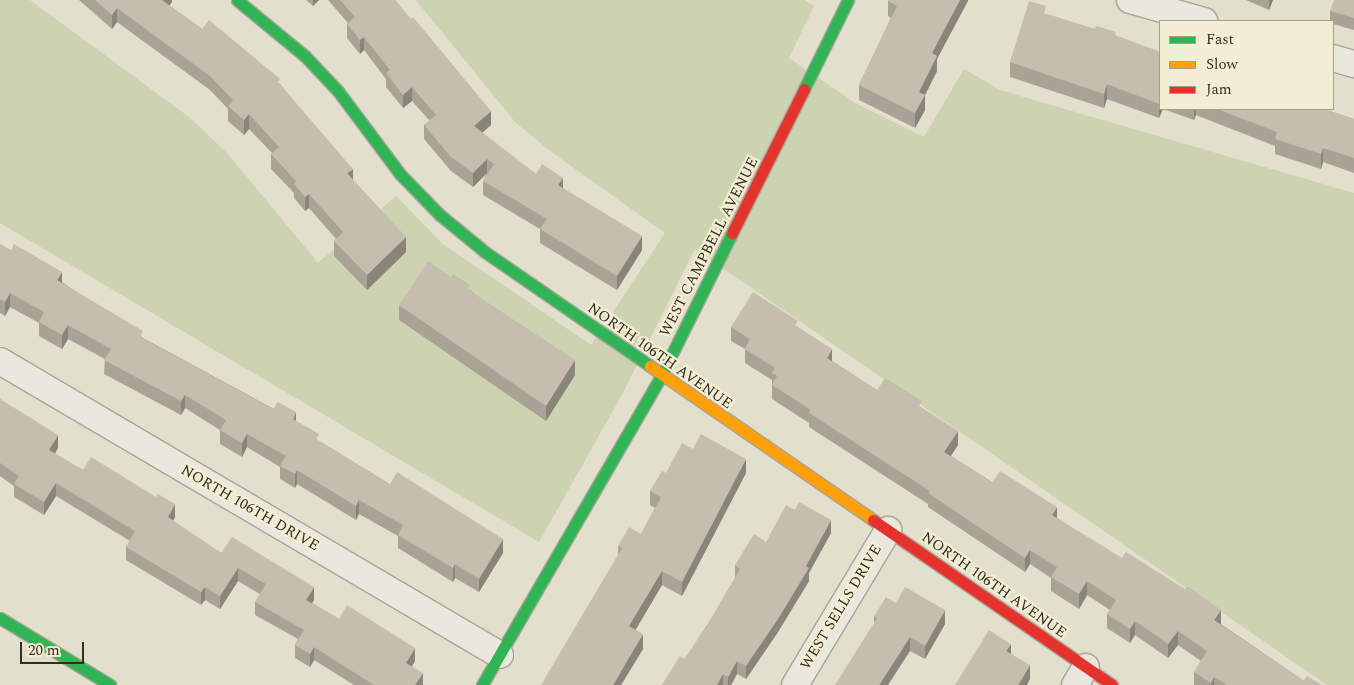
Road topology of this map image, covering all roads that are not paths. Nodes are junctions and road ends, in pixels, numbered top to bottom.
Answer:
1 (237, 0) edge
2 (848, 0) edge
3 (1130, 0) edge
4 (1167, 5) edge
5 (1202, 20) edge
6 (1334, 58) edge
7 (1354, 64) edge
8 (0, 361) edge
9 (661, 376) junction
10 (888, 530) junction
11 (0, 618) edge
12 (500, 655) junction
13 (1081, 676) edge
14 (110, 685) edge
15 (482, 685) edge
16 (794, 685) edge
17 (1112, 685) edge

1 - 9 street, NORTH 106TH AVENUE
2 - 9 street, WEST CAMPBELL AVENUE
3 - 4 street
4 - 5 street
6 - 7 street
8 - 12 street, NORTH 106TH DRIVE
9 - 10 street, NORTH 106TH AVENUE
9 - 12 street, WEST CAMPBELL AVENUE
10 - 13 street, NORTH 106TH AVENUE
10 - 16 street, WEST SELLS DRIVE
11 - 14 street
12 - 15 street, WEST CAMPBELL AVENUE
13 - 17 street, NORTH 106TH AVENUE

